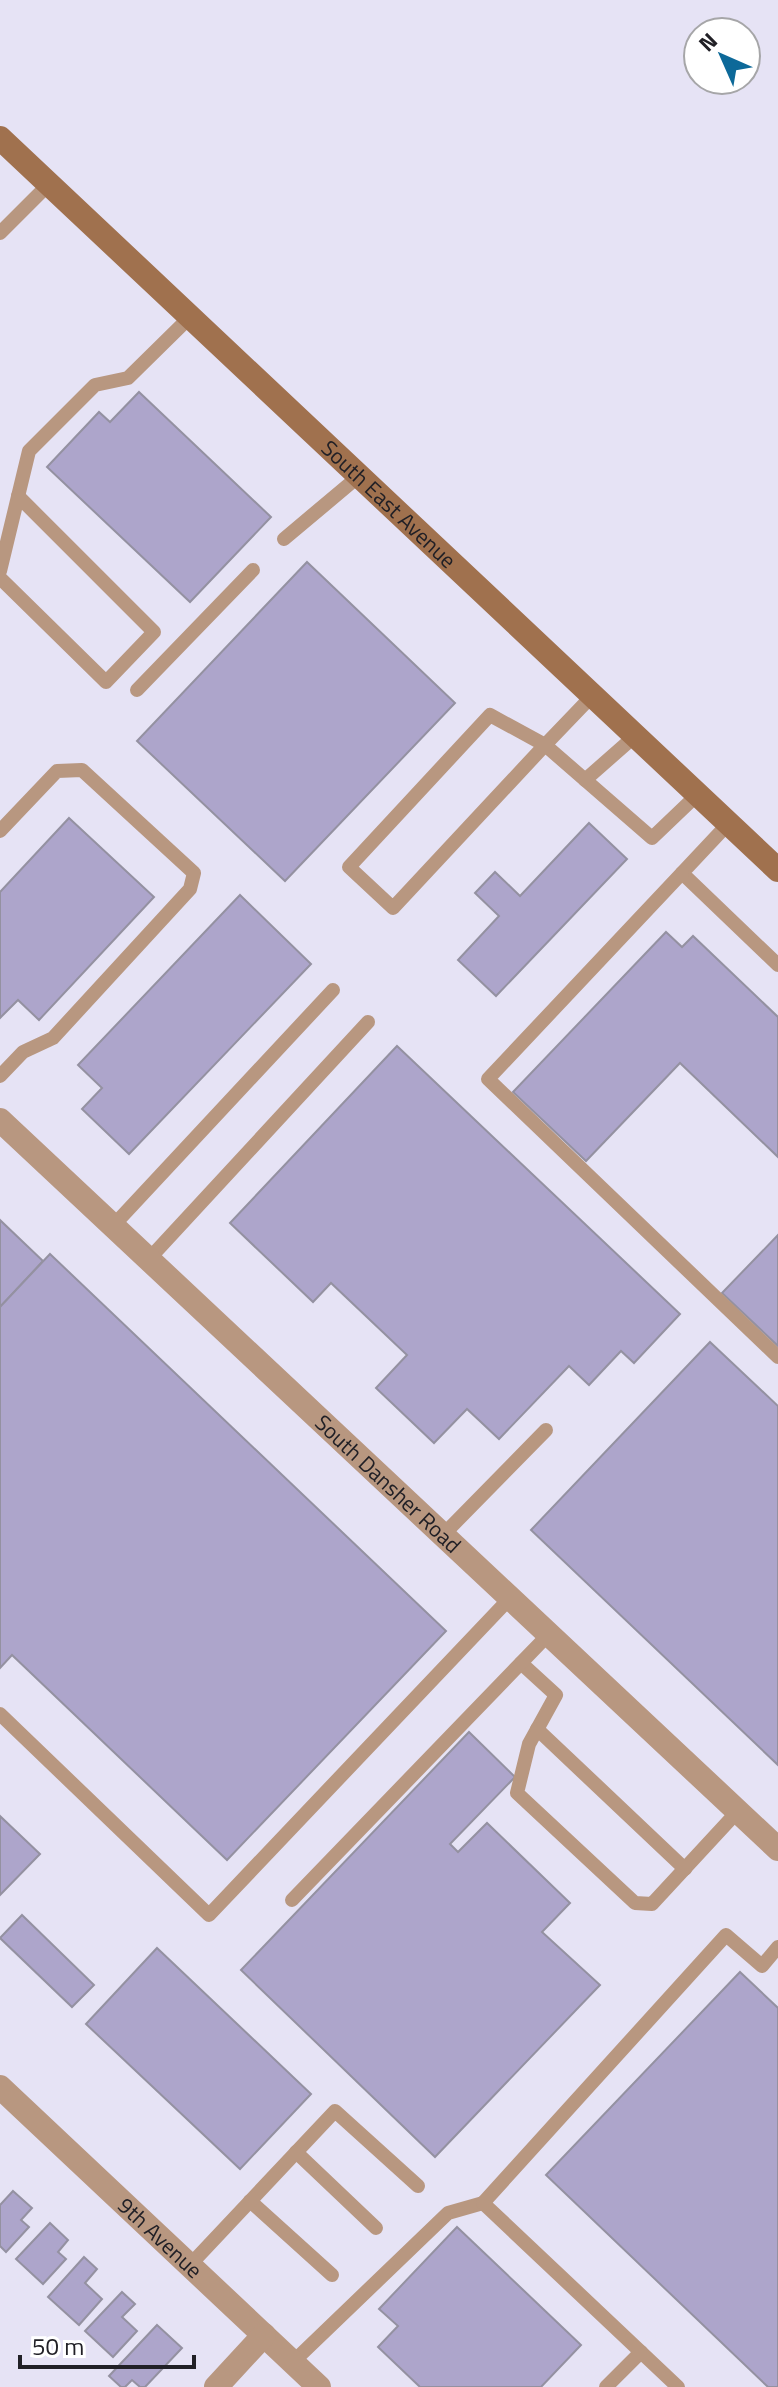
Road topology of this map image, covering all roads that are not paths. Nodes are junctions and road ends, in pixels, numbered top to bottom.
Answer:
1 (0, 138) edge
2 (49, 184) junction
3 (0, 233) edge
4 (190, 317) junction
5 (359, 476) junction
6 (18, 496) junction
7 (284, 539) dead end
8 (253, 570) dead end
9 (0, 571) edge
10 (0, 578) edge
11 (137, 690) dead end
12 (592, 696) junction
13 (635, 736) junction
14 (545, 745) junction
15 (585, 780) junction
16 (697, 795) junction
17 (728, 824) junction
18 (0, 831) edge
19 (778, 870) edge
20 (682, 873) junction
21 (778, 965) edge
22 (333, 990) dead end
23 (368, 1022) dead end
24 (0, 1076) edge
25 (0, 1120) edge
26 (113, 1226) junction
27 (149, 1259) junction
28 (778, 1357) edge
29 (546, 1430) dead end
30 (443, 1535) junction
31 (510, 1598) junction
32 (549, 1634) junction
33 (521, 1663) junction
34 (0, 1714) edge
35 (537, 1729) junction
36 (738, 1811) junction
37 (778, 1849) edge
38 (685, 1869) junction
39 (292, 1900) dead end
40 (778, 1947) edge
41 (0, 2087) edge
42 (296, 2152) junction
43 (418, 2186) dead end
44 (250, 2201) junction
45 (483, 2203) junction
46 (376, 2228) dead end
47 (190, 2265) junction
48 (332, 2275) dead end
49 (264, 2335) junction
50 (641, 2352) junction
51 (293, 2362) junction
52 (216, 2387) edge
53 (319, 2387) edge
54 (606, 2387) edge
55 (678, 2387) edge

1 - 2 main road, South East Avenue
2 - 3 lane
2 - 4 main road, South East Avenue
4 - 5 main road, South East Avenue
4 - 6 lane
5 - 7 lane
5 - 12 main road, South East Avenue
6 - 9 lane
6 - 10 lane
8 - 11 lane
12 - 13 main road, South East Avenue
12 - 14 lane
13 - 15 lane
13 - 16 main road, South East Avenue
14 - 14 lane
14 - 15 lane
15 - 16 lane
16 - 17 main road, South East Avenue
17 - 19 main road, South East Avenue
17 - 20 lane
18 - 24 lane
20 - 21 lane
20 - 28 lane
22 - 26 lane
23 - 27 lane
25 - 26 street, South Dansher Road
26 - 27 street, South Dansher Road
27 - 30 street, South Dansher Road
29 - 30 lane
30 - 31 street, South Dansher Road
31 - 32 street, South Dansher Road
31 - 34 lane
32 - 33 lane
32 - 36 street, South Dansher Road
33 - 35 lane
33 - 39 lane
35 - 38 lane
35 - 38 lane
36 - 37 street, South Dansher Road
36 - 38 lane
40 - 45 lane
41 - 47 street, 9th Avenue
42 - 43 lane
42 - 44 lane
42 - 46 lane
44 - 47 lane
44 - 48 lane
45 - 50 lane
45 - 51 lane
47 - 49 street, 9th Avenue
49 - 51 street, 9th Avenue
49 - 52 street
50 - 54 lane
50 - 55 lane
51 - 53 street, 9th Avenue

